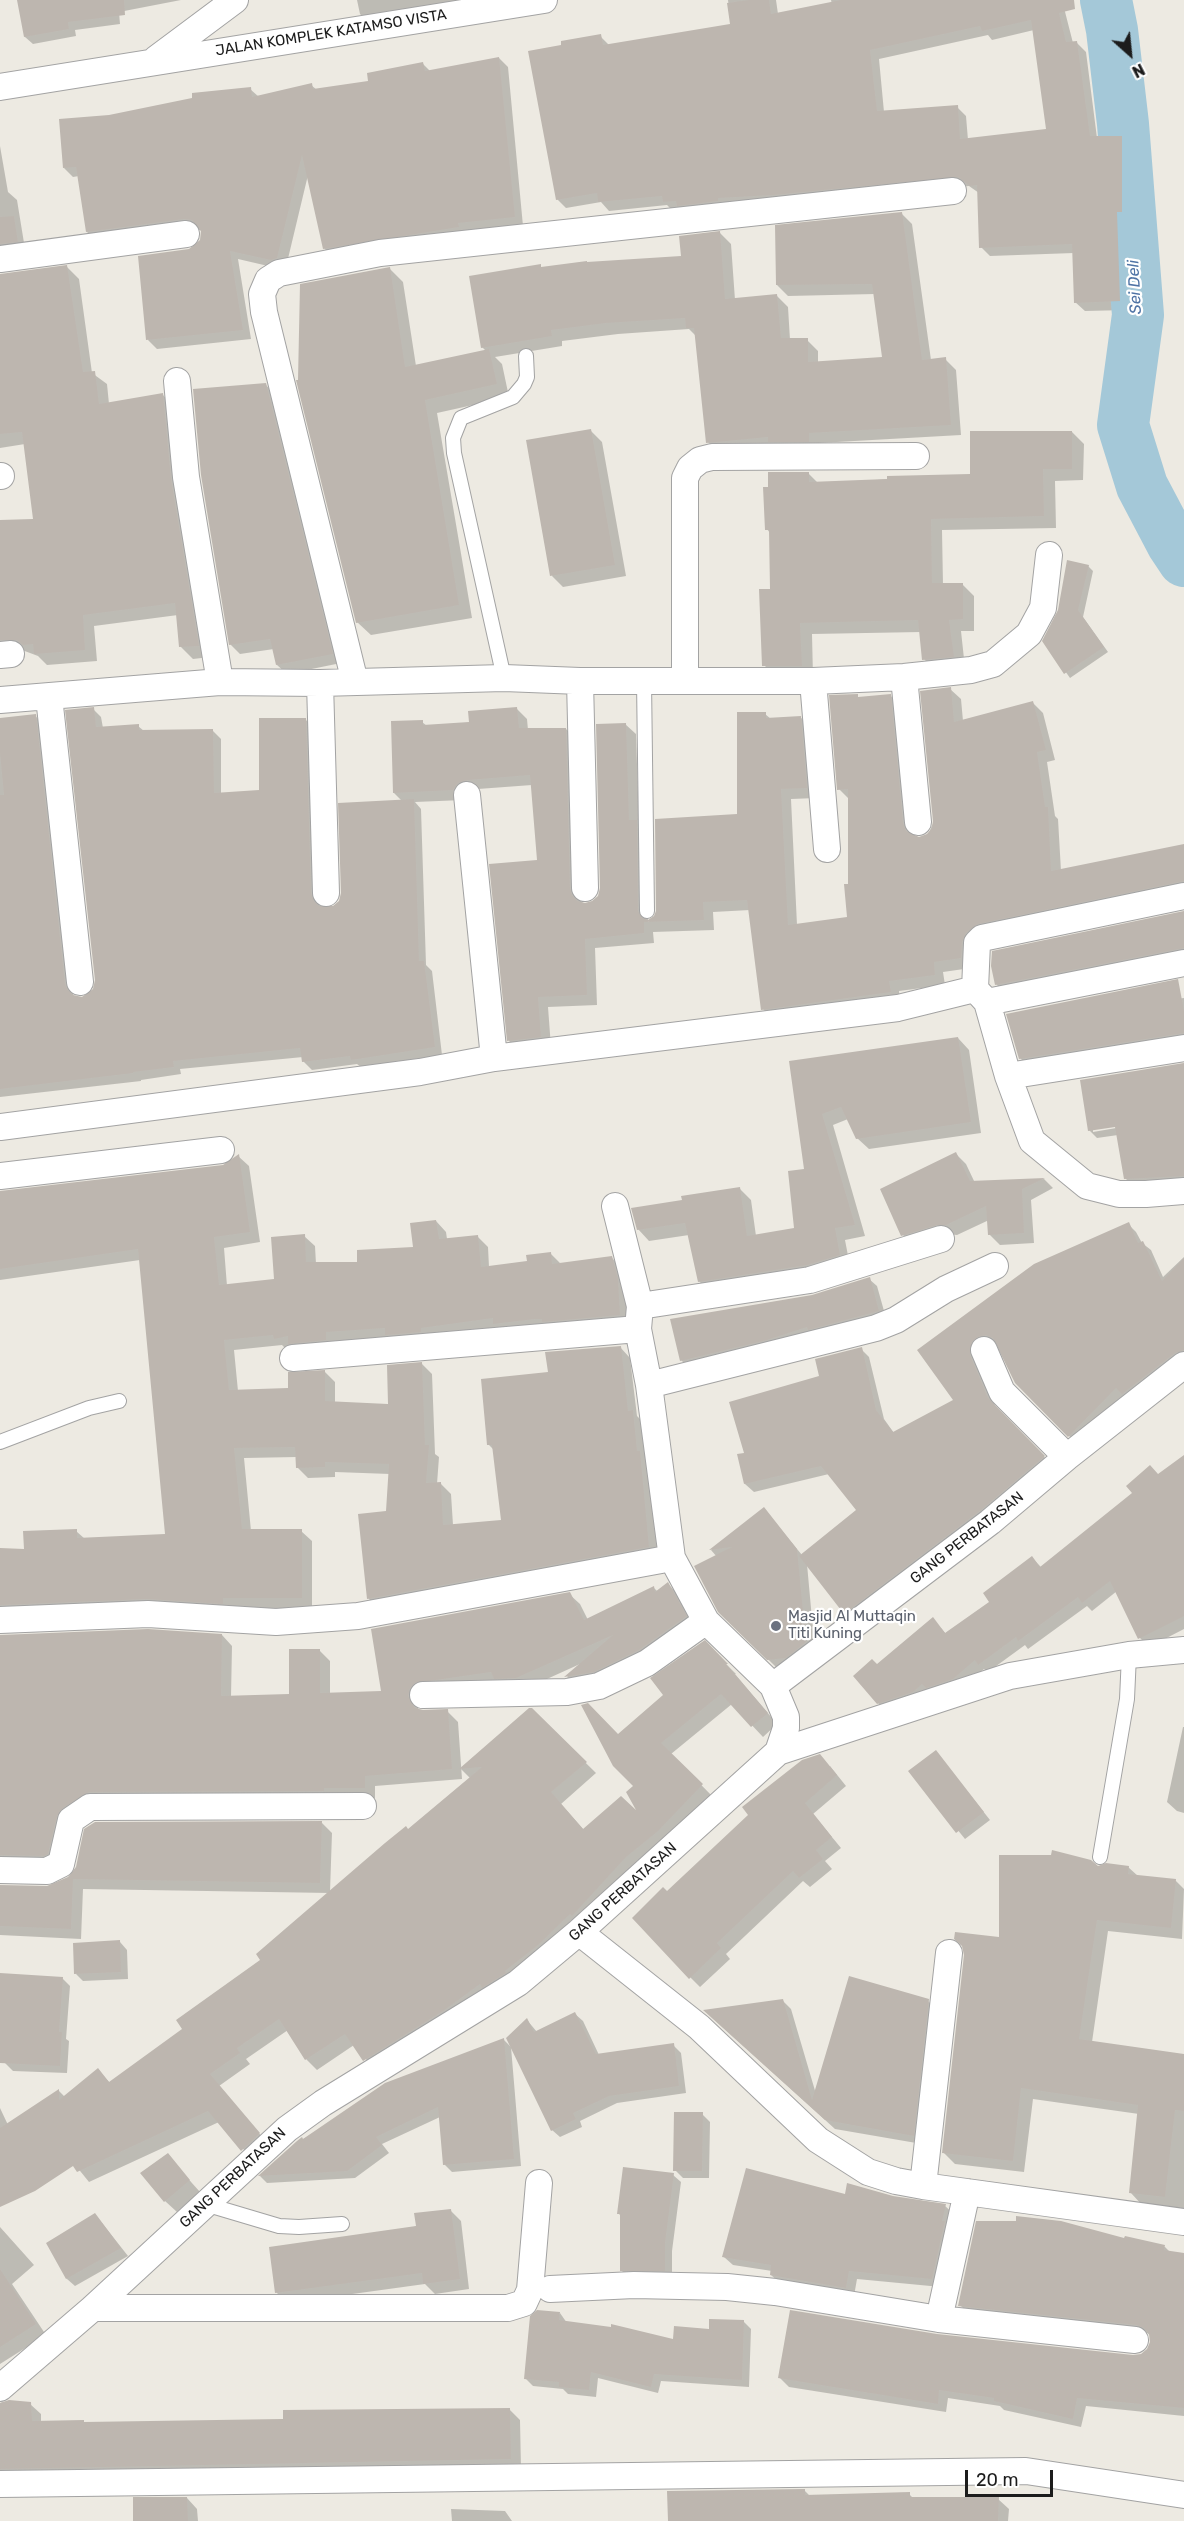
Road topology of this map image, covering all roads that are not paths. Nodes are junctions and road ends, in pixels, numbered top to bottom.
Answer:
1 (235, 0) edge
2 (544, 0) edge
3 (154, 61) junction
4 (0, 87) edge
5 (953, 191) dead end
6 (186, 234) dead end
7 (0, 259) edge
8 (526, 356) dead end
9 (177, 381) dead end
10 (916, 456) dead end
11 (1049, 555) dead end
12 (904, 677) junction
13 (504, 678) junction
14 (685, 680) junction
15 (580, 681) junction
16 (644, 681) junction
17 (813, 681) junction
18 (220, 682) junction
19 (355, 682) junction
20 (320, 683) junction
21 (49, 697) junction
22 (0, 700) edge
23 (467, 795) dead end
24 (918, 822) dead end
25 (827, 849) dead end
26 (585, 888) dead end
27 (326, 893) dead end
28 (1184, 896) edge
29 (647, 911) dead end
30 (1184, 963) edge
31 (80, 982) dead end
32 (981, 995) junction
33 (1184, 1048) edge
34 (494, 1058) junction
35 (1008, 1076) junction
36 (0, 1127) edge
37 (221, 1150) dead end
38 (0, 1176) edge
39 (1184, 1191) edge
40 (615, 1206) dead end
41 (940, 1239) dead end
42 (995, 1266) dead end
43 (639, 1318) junction
44 (984, 1350) dead end
45 (293, 1358) dead end
46 (1184, 1365) edge
47 (649, 1385) junction
48 (118, 1401) dead end
49 (0, 1442) edge
50 (1067, 1456) junction
51 (672, 1558) junction
52 (0, 1620) edge
53 (706, 1621) junction
54 (1184, 1650) edge
55 (1129, 1655) junction
56 (773, 1686) junction
57 (423, 1695) dead end
58 (778, 1752) junction
59 (363, 1806) dead end
60 (1100, 1857) dead end
61 (0, 1870) edge
62 (579, 1932) junction
63 (949, 1953) dead end
64 (539, 2183) dead end
65 (923, 2186) junction
66 (968, 2192) junction
67 (205, 2204) junction
68 (1184, 2222) edge
69 (342, 2223) dead end
70 (549, 2289) dead end
71 (93, 2308) junction
72 (939, 2319) junction
73 (1135, 2340) dead end
74 (0, 2388) edge
75 (0, 2484) edge
76 (1184, 2495) edge

1 - 3 street, JALAN KOMPLEK KATAMSO VISTA
2 - 3 street, JALAN KOMPLEK KATAMSO VISTA
3 - 4 street, JALAN KOMPLEK KATAMSO VISTA
5 - 19 street
6 - 7 street
8 - 13 lane
9 - 18 street
10 - 14 street
11 - 12 street
12 - 17 street
12 - 24 street
13 - 15 street
13 - 19 street
14 - 16 street
14 - 17 street
15 - 16 street
15 - 26 street
16 - 29 lane
17 - 25 street
18 - 20 street
18 - 21 street
19 - 20 street
20 - 27 street
21 - 22 street
21 - 31 street
23 - 34 street
28 - 32 street
30 - 32 street
32 - 34 street
32 - 35 street
33 - 35 street
34 - 36 street
35 - 39 street
37 - 38 street
40 - 43 street
41 - 43 street
42 - 47 street
43 - 45 street
43 - 47 street
44 - 50 street
46 - 50 street, GANG PERBATASAN
47 - 51 street
48 - 49 lane
50 - 56 street, GANG PERBATASAN
51 - 52 street
51 - 53 street
53 - 56 street
53 - 57 street
54 - 55 street
55 - 58 street
55 - 60 lane
56 - 58 street
58 - 62 street, GANG PERBATASAN
59 - 61 street
62 - 65 street
62 - 67 street, GANG PERBATASAN
63 - 65 street
64 - 71 street
65 - 66 street
66 - 68 street
66 - 72 street
67 - 69 lane
67 - 71 street, GANG PERBATASAN
70 - 72 street
71 - 74 street, GANG PERBATASAN
72 - 73 street
75 - 76 street

